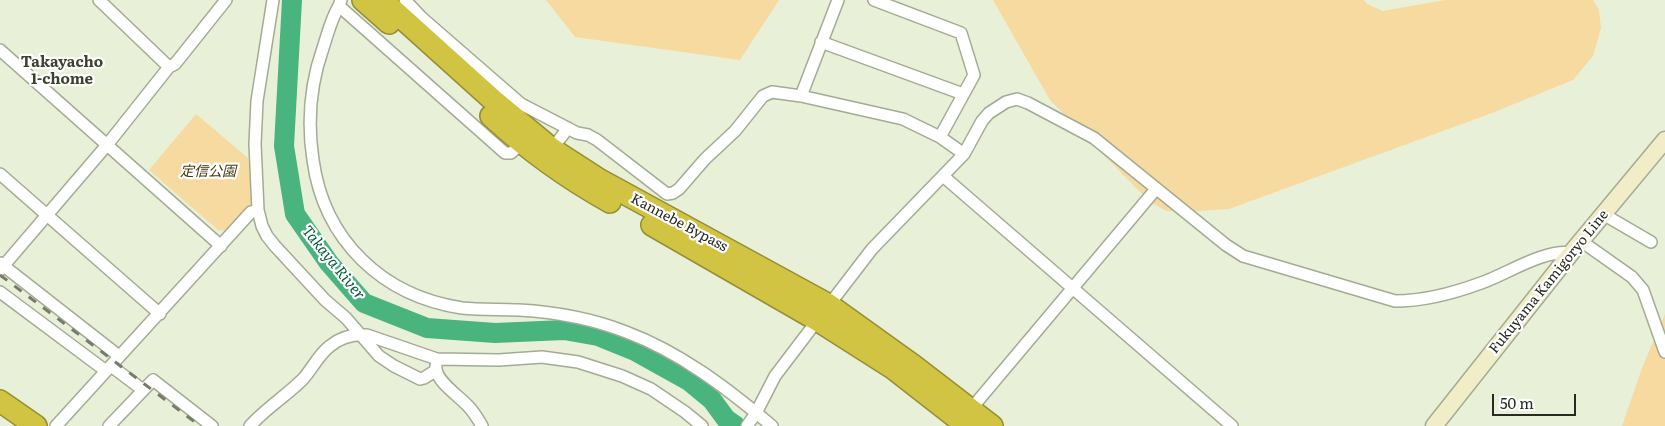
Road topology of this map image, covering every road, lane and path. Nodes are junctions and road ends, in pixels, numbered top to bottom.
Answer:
1 (99, 0) edge
2 (226, 0) edge
3 (271, 0) edge
4 (363, 0) edge
5 (382, 0) edge
6 (405, 0) edge
7 (838, 0) edge
8 (874, 0) edge
9 (340, 3) edge
10 (822, 42) junction
11 (0, 50) edge
12 (168, 67) junction
13 (963, 94) junction
14 (800, 96) junction
15 (568, 128) junction
16 (940, 137) junction
17 (1665, 140) edge
18 (521, 144) junction
19 (107, 145) junction
20 (552, 149) junction
21 (964, 154) junction
22 (0, 174) edge
23 (943, 176) junction
24 (1156, 189) junction
25 (258, 210) junction
26 (1603, 214) junction
27 (48, 215) junction
28 (1651, 242) dead end
29 (221, 246) junction
30 (1576, 247) junction
31 (1, 266) edge
32 (1073, 288) junction
33 (0, 292) edge
34 (823, 312) junction
35 (160, 314) junction
36 (360, 335) junction
37 (1665, 352) edge
38 (119, 356) junction
39 (436, 365) junction
40 (109, 368) junction
41 (143, 390) junction
42 (0, 402) edge
43 (969, 417) edge
44 (752, 419) edge
45 (36, 426) edge
46 (56, 426) edge
47 (109, 426) edge
48 (212, 426) edge
49 (250, 426) edge
50 (482, 426) edge
51 (702, 426) edge
52 (772, 426) edge
53 (992, 426) edge
54 (1232, 426) edge
55 (1434, 426) edge

1 - 12 street
2 - 12 street
3 - 25 street
4 - 18 highway, Kannebe Bypass
5 - 20 highway, Kannebe Bypass
6 - 15 street
7 - 10 street
8 - 13 street
9 - 18 street
9 - 44 street
10 - 13 street
10 - 14 street
11 - 19 street
12 - 19 street
13 - 16 street
14 - 15 street
14 - 16 street
15 - 20 street
16 - 21 street
17 - 26 main road, Fukuyama Kamigoryo Line
18 - 34 highway, Kannebe Bypass
19 - 27 street
19 - 29 street
20 - 34 highway, Kannebe Bypass
21 - 23 street
21 - 24 street
22 - 27 street
23 - 32 street
23 - 34 street
24 - 30 street
24 - 32 street
25 - 29 street
25 - 36 street
26 - 28 street
26 - 30 main road, Fukuyama Kamigoryo Line
27 - 31 street
27 - 35 street
29 - 35 street
30 - 37 street
30 - 55 main road, Fukuyama Kamigoryo Line
31 - 38 street
32 - 43 street
32 - 54 street
33 - 40 street
34 - 43 highway, Kannebe Bypass
34 - 44 street
35 - 38 street
36 - 39 street
36 - 39 street
36 - 49 street
38 - 40 street
39 - 50 street
39 - 51 street
40 - 41 street
40 - 46 street
41 - 47 street
41 - 48 street
42 - 45 highway
43 - 53 highway, Kannebe Bypass
44 - 52 street

